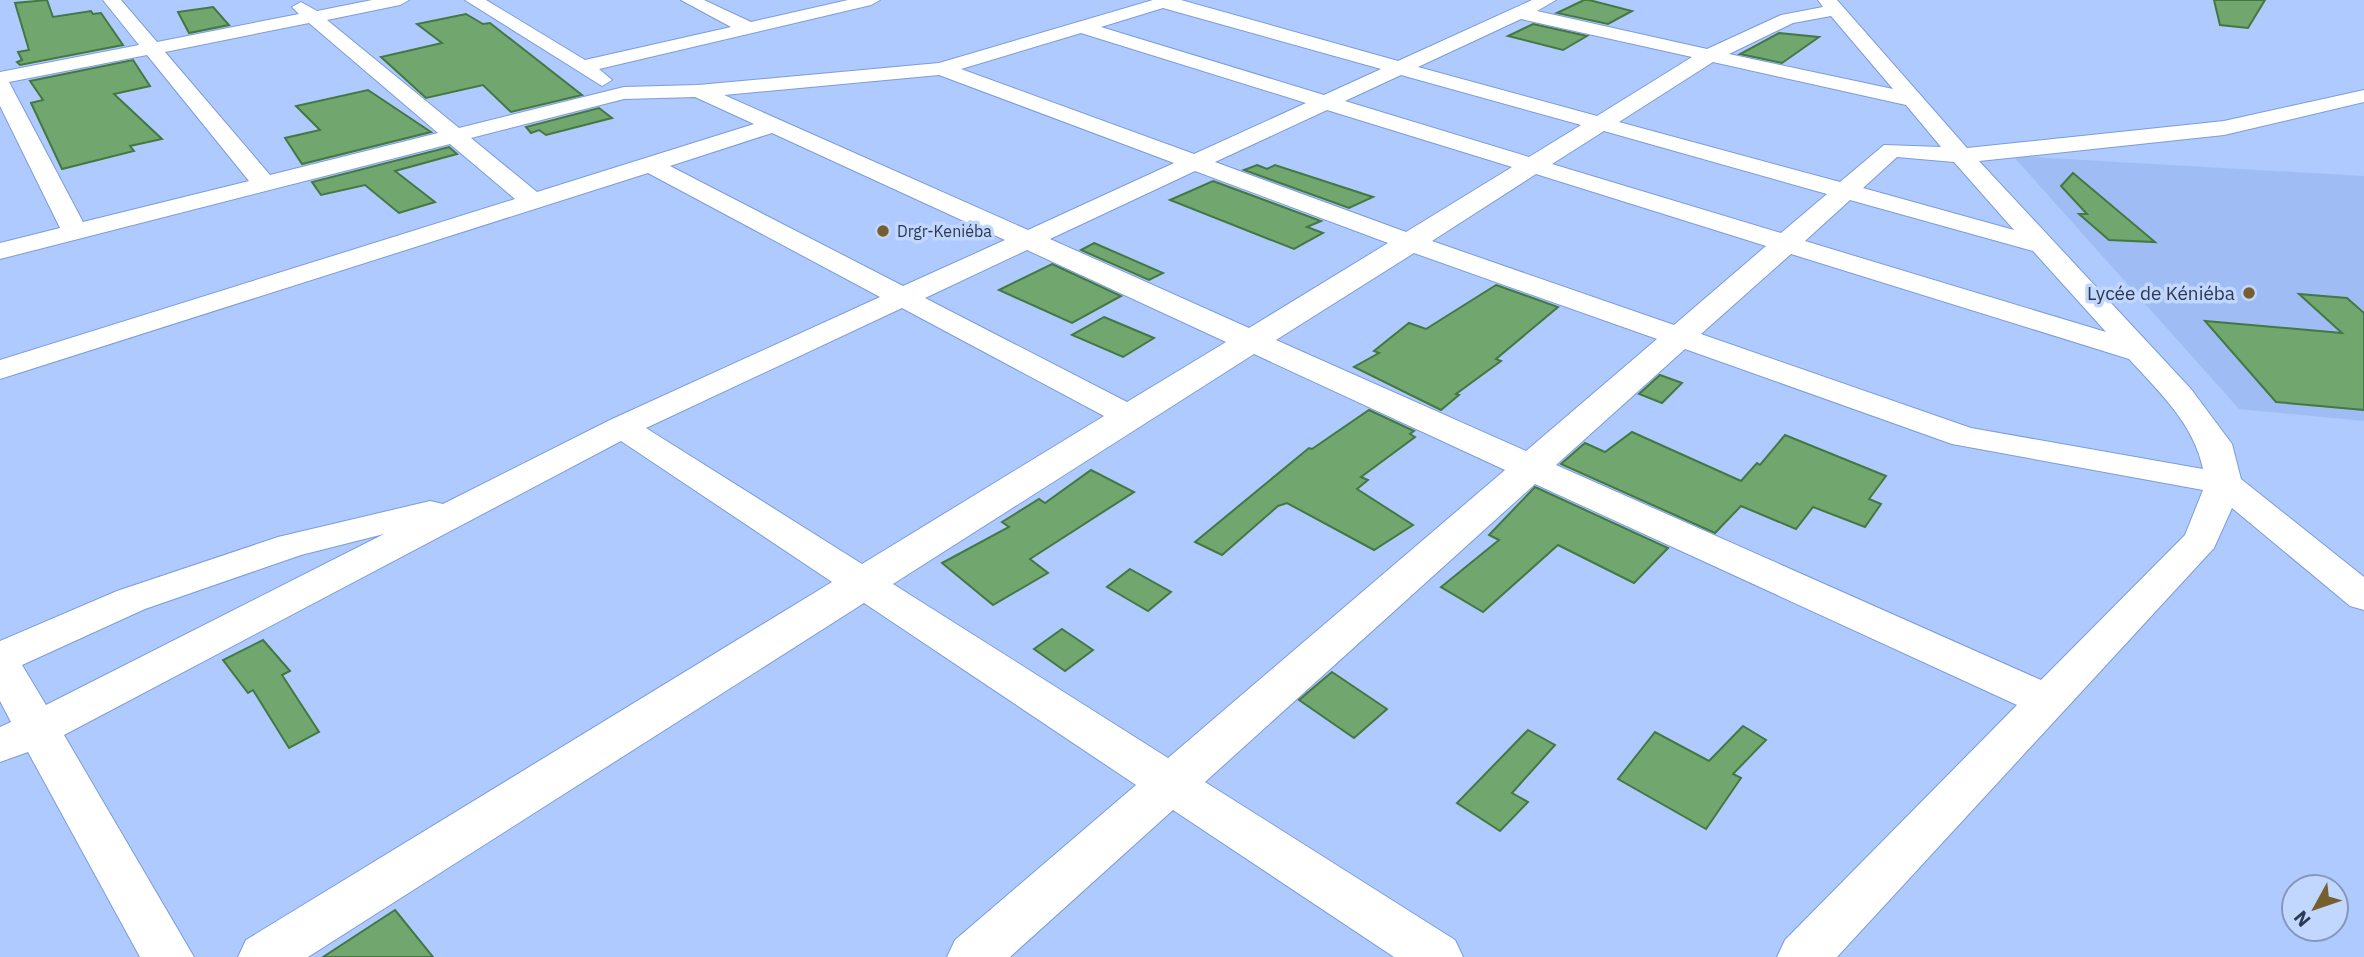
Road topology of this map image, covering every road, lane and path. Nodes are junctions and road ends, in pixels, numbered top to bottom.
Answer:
1 (112, 0) edge
2 (293, 0) edge
3 (400, 0) edge
4 (474, 0) edge
5 (690, 0) edge
6 (870, 0) edge
7 (1129, 0) edge
8 (1547, 0) edge
9 (1163, 3) edge
10 (1830, 5) edge
11 (1519, 13) junction
12 (313, 17) junction
13 (1081, 27) junction
14 (748, 28) junction
15 (152, 48) junction
16 (1710, 55) junction
17 (582, 67) junction
18 (1400, 68) junction
19 (941, 69) junction
20 (0, 78) edge
21 (0, 85) edge
22 (698, 91) junction
23 (624, 93) junction
24 (2364, 96) edge
25 (1912, 100) junction
26 (1326, 102) junction
27 (1600, 124) junction
28 (775, 125) junction
29 (455, 136) junction
30 (1961, 156) junction
31 (1195, 163) junction
32 (651, 165) junction
33 (1533, 165) junction
34 (264, 184) junction
35 (1844, 191) junction
36 (533, 202) junction
37 (75, 232) junction
38 (1028, 240) junction
39 (1409, 242) junction
40 (1785, 243) junction
41 (2043, 246) junction
42 (0, 251) edge
43 (903, 298) junction
44 (1678, 337) junction
45 (1251, 341) junction
46 (2139, 352) junction
47 (0, 370) edge
48 (1130, 417) junction
49 (622, 427) junction
50 (1530, 467) junction
51 (2224, 484) junction
52 (482, 499) junction
53 (862, 584) junction
54 (2364, 597) edge
55 (0, 658) edge
56 (0, 663) edge
57 (2048, 701) junction
58 (18, 738) edge
59 (1170, 784) junction
60 (168, 957) edge
61 (264, 957) edge
62 (973, 957) edge
63 (1437, 957) edge
64 (1803, 957) edge

1 - 15 street
2 - 12 street
3 - 12 street
4 - 17 street
5 - 14 street
6 - 14 street
7 - 9 street
8 - 11 street
9 - 13 street
9 - 18 street
10 - 16 street
10 - 25 street
11 - 16 street
11 - 18 street
12 - 15 street
12 - 29 street
13 - 19 street
13 - 26 street
14 - 17 street
15 - 20 street
15 - 34 street
16 - 25 street
16 - 27 street
17 - 23 street
18 - 26 street
18 - 27 street
19 - 22 street
19 - 31 street
21 - 37 street
22 - 23 street
22 - 28 street
23 - 29 street
24 - 30 street
25 - 30 street
26 - 31 street
26 - 33 street
27 - 33 street
27 - 35 street
28 - 32 street
28 - 38 street
29 - 34 street
29 - 36 street
30 - 35 street
30 - 41 street
31 - 38 street
31 - 39 street
32 - 36 street
32 - 43 street
33 - 39 street
33 - 40 street
34 - 37 street
35 - 40 street
35 - 41 street
36 - 47 street
37 - 42 street
38 - 43 street
38 - 45 street
39 - 44 street
39 - 45 street
40 - 44 street
40 - 46 street
41 - 46 street
43 - 48 street
43 - 49 street
44 - 50 street
44 - 51 street
45 - 48 street
45 - 50 street
46 - 51 street
48 - 53 street
49 - 52 street
49 - 53 street
50 - 57 street
50 - 59 street
51 - 54 street
51 - 57 street
52 - 55 street
52 - 58 street
53 - 59 street
53 - 61 street
56 - 58 street
57 - 64 street
58 - 60 street
59 - 62 street
59 - 63 street

